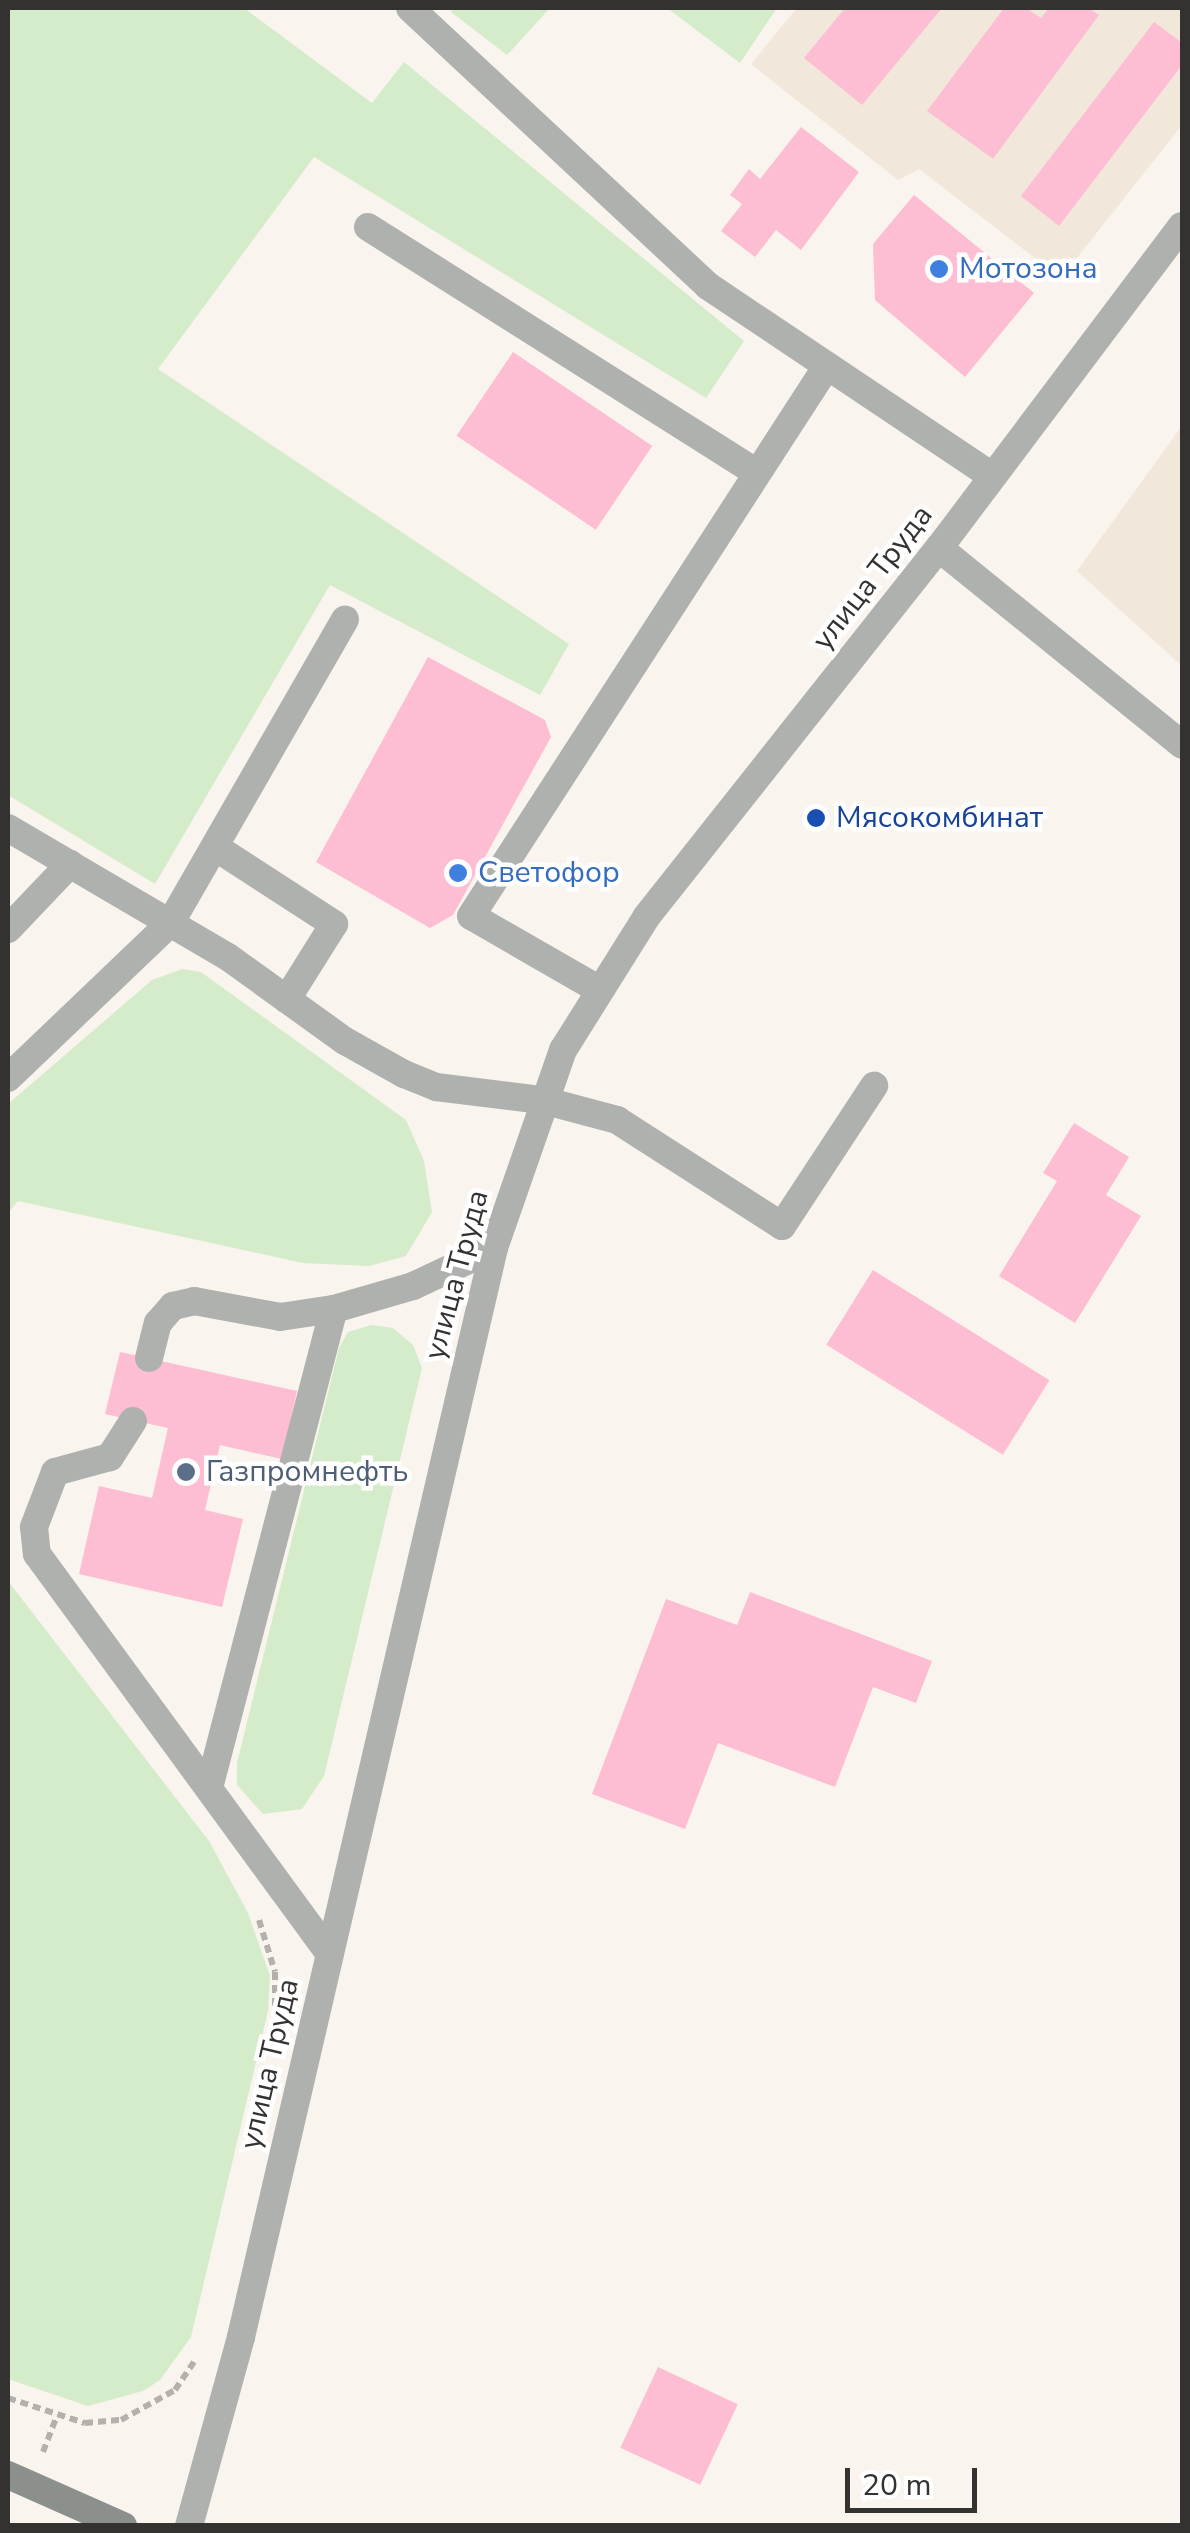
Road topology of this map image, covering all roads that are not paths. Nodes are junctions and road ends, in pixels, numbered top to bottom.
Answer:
1 (410, 8) edge
2 (1182, 226) edge
3 (368, 227) dead end
4 (827, 366) junction
5 (758, 473) junction
6 (992, 476) junction
7 (939, 548) junction
8 (345, 619) dead end
9 (1182, 745) edge
10 (8, 828) edge
11 (215, 848) junction
12 (70, 864) junction
13 (171, 922) junction
14 (8, 928) edge
15 (598, 988) junction
16 (287, 999) junction
17 (8, 1078) edge
18 (874, 1086) dead end
19 (542, 1100) junction
20 (494, 1248) junction
21 (334, 1309) junction
22 (149, 1358) dead end
23 (133, 1420) dead end
24 (210, 1788) junction
25 (328, 1952) junction
26 (8, 2475) edge
27 (122, 2526) edge
28 (189, 2526) edge

1 - 4 street
2 - 6 street, улица Труда
3 - 5 street
4 - 5 street
4 - 6 street
5 - 15 street
6 - 7 street, улица Труда
7 - 9 street
7 - 15 street, улица Труда
8 - 11 street
10 - 12 street
11 - 13 street
11 - 16 street
12 - 13 street
12 - 14 street
13 - 16 street
13 - 17 street
15 - 19 street, улица Труда
16 - 19 street
18 - 19 street
19 - 20 street, улица Труда
20 - 21 street
20 - 25 street, улица Труда
21 - 22 street
21 - 24 street
23 - 24 street
24 - 25 street
25 - 28 street, улица Труда
26 - 27 main road

